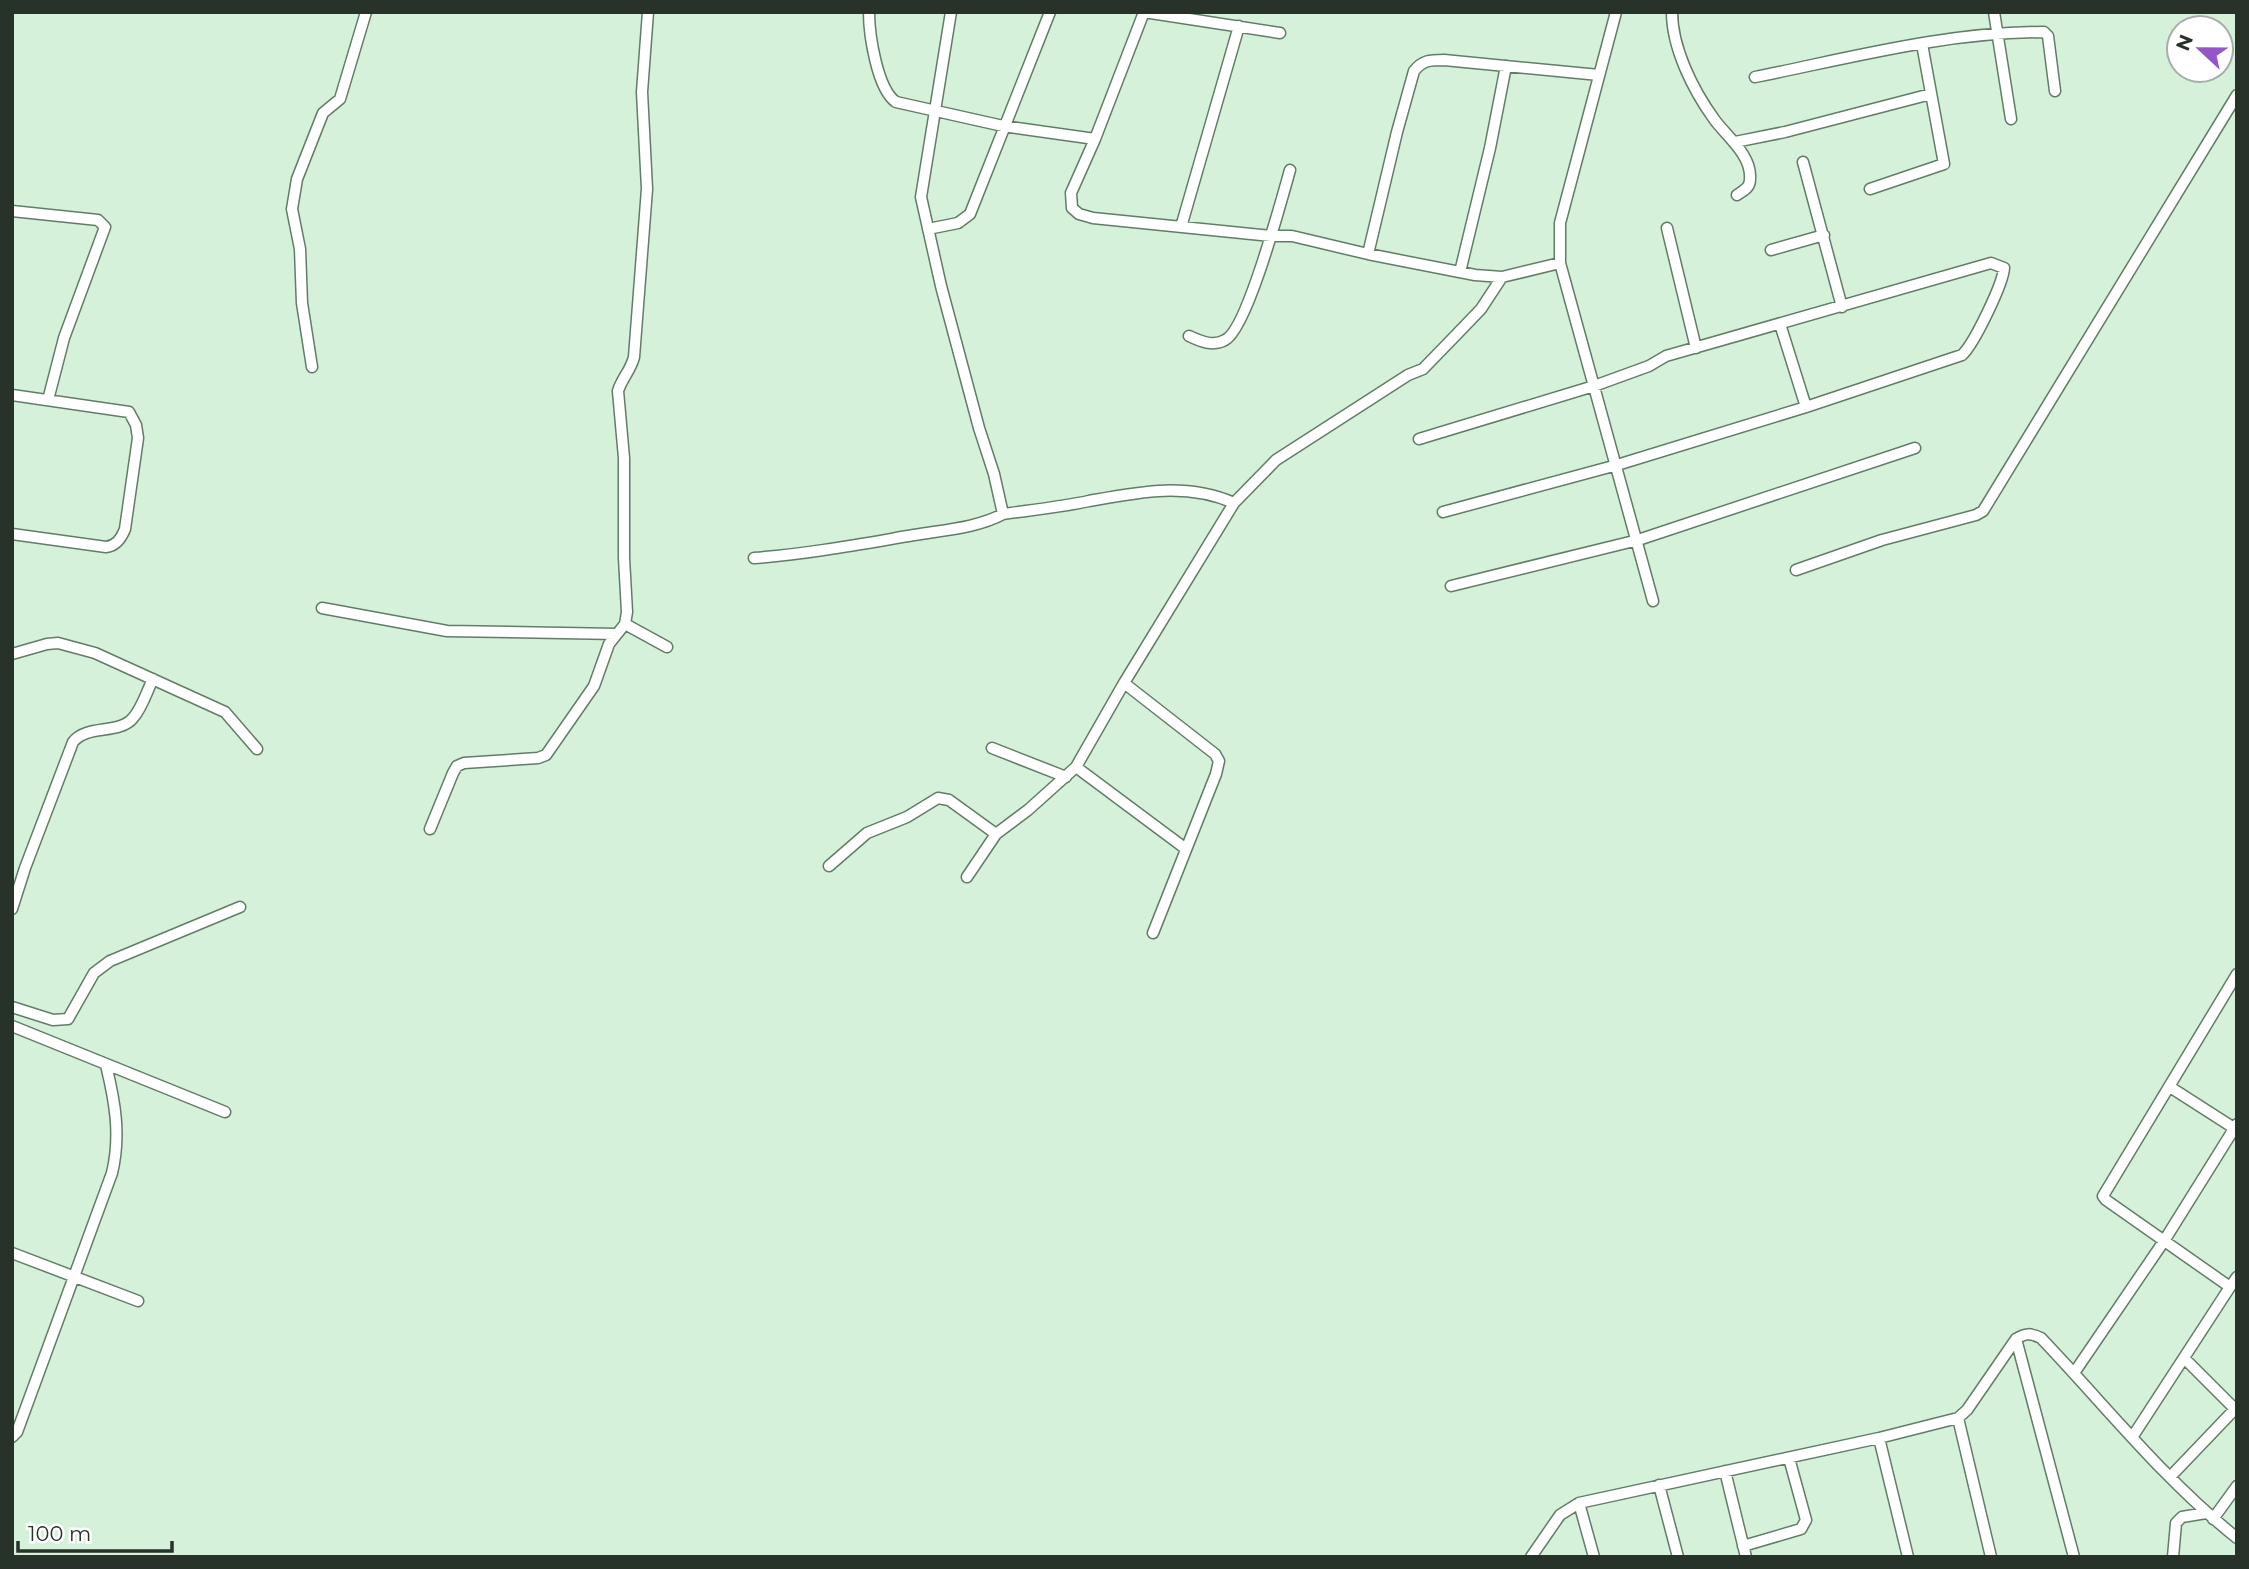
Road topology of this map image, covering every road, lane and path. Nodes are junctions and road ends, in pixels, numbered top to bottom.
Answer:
1 (366, 12) edge
2 (649, 12) edge
3 (869, 12) edge
4 (949, 12) edge
5 (1049, 12) edge
6 (1144, 12) edge
7 (1616, 12) edge
8 (1672, 12) edge
9 (1994, 12) edge
10 (1239, 26) junction
11 (1997, 32) junction
12 (1280, 33) dead end
13 (1922, 44) junction
14 (1506, 66) junction
15 (1599, 75) junction
16 (1755, 76) dead end
17 (2055, 92) dead end
18 (1931, 94) junction
19 (2237, 95) edge
20 (934, 112) junction
21 (2011, 119) dead end
22 (1003, 126) junction
23 (1095, 139) junction
24 (1735, 142) junction
25 (1803, 162) dead end
26 (1290, 170) dead end
27 (1870, 189) dead end
28 (1737, 195) dead end
29 (13, 212) edge
30 (1181, 227) junction
31 (1667, 228) dead end
32 (928, 229) junction
33 (1824, 235) junction
34 (1271, 236) junction
35 (1771, 250) dead end
36 (1368, 254) junction
37 (1560, 262) junction
38 (1460, 272) junction
39 (1502, 277) junction
40 (1842, 307) junction
41 (1780, 324) junction
42 (1189, 336) dead end
43 (1696, 348) junction
44 (312, 367) dead end
45 (1594, 386) junction
46 (12, 395) edge
47 (48, 400) junction
48 (1806, 407) junction
49 (1419, 439) dead end
50 (1915, 448) dead end
51 (1617, 465) junction
52 (1234, 503) junction
53 (1443, 512) dead end
54 (1003, 514) junction
55 (12, 534) edge
56 (1638, 540) junction
57 (754, 558) dead end
58 (1796, 570) dead end
59 (1451, 586) dead end
60 (1653, 601) dead end
61 (323, 608) dead end
62 (625, 624) junction
63 (617, 634) junction
64 (667, 647) dead end
65 (12, 654) edge
66 (153, 679) junction
67 (1124, 683) junction
68 (992, 748) dead end
69 (257, 750) dead end
70 (1076, 767) junction
71 (1066, 777) junction
72 (430, 829) dead end
73 (996, 834) junction
74 (1186, 849) junction
75 (829, 866) dead end
76 (967, 877) dead end
77 (240, 906) dead end
78 (12, 909) edge
79 (1153, 933) dead end
80 (2237, 974) edge
81 (12, 1007) edge
82 (12, 1026) edge
83 (106, 1065) junction
84 (2170, 1087) junction
85 (225, 1112) dead end
86 (2236, 1127) edge
87 (2164, 1241) junction
88 (12, 1253) edge
89 (76, 1276) junction
90 (2237, 1277) edge
91 (2229, 1289) junction
92 (2237, 1298) edge
93 (138, 1301) dead end
94 (2016, 1339) junction
95 (2184, 1358) junction
96 (2074, 1373) junction
97 (2236, 1410) edge
98 (1958, 1418) junction
99 (2133, 1436) junction
100 (12, 1437) edge
101 (1879, 1438) junction
102 (1789, 1458) junction
103 (1725, 1471) junction
104 (2170, 1477) junction
105 (1659, 1485) junction
106 (2237, 1486) edge
107 (1579, 1503) junction
108 (2209, 1516) junction
109 (2237, 1538) edge
110 (1744, 1546) junction
111 (1531, 1557) edge
112 (1594, 1557) edge
113 (1678, 1557) edge
114 (1746, 1557) edge
115 (1908, 1557) edge
116 (1991, 1557) edge
117 (2074, 1557) edge
118 (2173, 1557) edge

1 - 44 street
2 - 62 street
3 - 20 street
4 - 20 street
5 - 22 street
6 - 10 street
6 - 23 street
7 - 15 street
8 - 24 street
9 - 11 street
10 - 12 street
10 - 30 street
11 - 13 street
11 - 17 street
11 - 21 street
13 - 16 street
13 - 18 street
14 - 15 street
14 - 36 street
14 - 38 street
15 - 37 street
18 - 24 street
18 - 27 street
19 - 58 street
20 - 22 street
20 - 32 street
22 - 23 street
22 - 32 street
23 - 30 street
24 - 28 street
25 - 33 street
26 - 34 street
29 - 47 street
30 - 34 street
31 - 43 street
32 - 54 street
33 - 35 street
33 - 40 street
34 - 36 street
34 - 42 street
36 - 38 street
37 - 39 street
37 - 45 street
38 - 39 street
39 - 52 street
40 - 41 street
40 - 48 street
41 - 43 street
41 - 48 street
43 - 45 street
45 - 49 street
45 - 51 street
46 - 47 street
47 - 55 street
48 - 51 street
50 - 56 street
51 - 53 street
51 - 56 street
52 - 54 street
52 - 67 street
54 - 57 street
56 - 59 street
56 - 60 street
61 - 63 street
62 - 63 street
62 - 64 street
63 - 72 street
65 - 66 street
66 - 69 street
66 - 78 street
67 - 70 street
67 - 74 street
68 - 71 street
70 - 71 street
70 - 74 street
71 - 73 street
73 - 75 street
73 - 76 street
74 - 79 street
77 - 81 street
80 - 84 street
82 - 83 street
83 - 85 street
83 - 89 street
84 - 86 street
84 - 87 street
86 - 87 street
87 - 91 street
87 - 96 street
88 - 89 street
89 - 93 street
89 - 100 street
90 - 91 street
91 - 92 street
91 - 95 street
94 - 96 street
94 - 98 street
94 - 117 street
95 - 97 street
95 - 99 street
96 - 99 street
97 - 104 street
98 - 101 street
98 - 116 street
99 - 104 street
101 - 102 street
101 - 115 street
102 - 103 street
102 - 110 street
103 - 105 street
103 - 110 street
104 - 108 street
105 - 107 street
105 - 113 street
106 - 108 street
107 - 111 street
107 - 112 street
108 - 109 street
108 - 118 street
110 - 114 street

